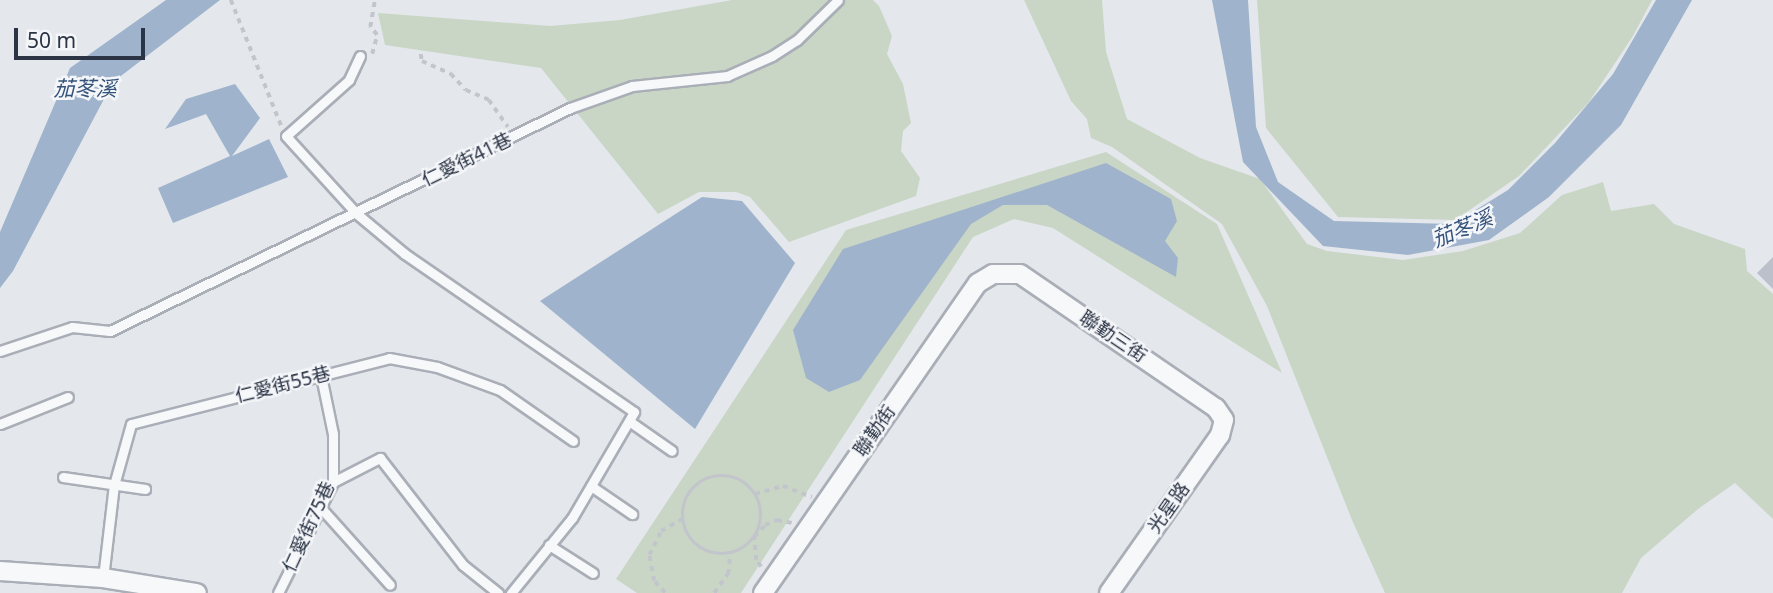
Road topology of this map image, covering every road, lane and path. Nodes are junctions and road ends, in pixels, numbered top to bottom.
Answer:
1 (231, 0) edge
2 (375, 0) edge
3 (838, 0) edge
4 (421, 54) dead end
5 (360, 56) joint
6 (286, 136) junction
7 (515, 137) junction
8 (357, 214) junction
9 (993, 274) joint
10 (0, 351) edge
11 (321, 376) junction
12 (68, 397) dead end
13 (631, 416) junction
14 (1224, 420) joint
15 (0, 424) edge
16 (573, 441) dead end
17 (672, 451) dead end
18 (63, 477) dead end
19 (332, 482) junction
20 (114, 485) junction
21 (591, 486) junction
22 (145, 489) dead end
23 (755, 494) junction
24 (824, 504) junction
25 (321, 508) junction
26 (632, 514) dead end
27 (682, 519) junction
28 (805, 531) junction
29 (754, 537) junction
30 (550, 545) junction
31 (730, 554) junction
32 (0, 571) edge
33 (593, 573) dead end
34 (103, 578) junction
35 (390, 585) dead end
36 (771, 587) edge
37 (197, 593) edge
38 (278, 593) edge
39 (498, 593) edge
40 (511, 593) edge
41 (665, 593) edge
42 (714, 593) edge
43 (1109, 593) edge

1 - 6 path
2 - 5 path
3 - 7 lane, 仁愛街41巷
4 - 7 path
5 - 6 lane
6 - 8 lane
7 - 8 lane, 仁愛街41巷
8 - 10 lane, 仁愛街41巷
8 - 13 lane
9 - 14 street, 聯勤三街
9 - 24 street, 聯勤街
11 - 16 lane, 仁愛街55巷
11 - 19 lane, 仁愛街75巷
11 - 20 lane, 仁愛街55巷
12 - 15 lane
13 - 17 lane
13 - 21 lane
14 - 43 street, 光星路
18 - 20 lane
19 - 25 lane, 仁愛街75巷
19 - 39 lane
20 - 22 lane
20 - 34 lane, 仁愛街55巷
21 - 26 lane
21 - 30 lane
23 - 24 path
23 - 27 path
23 - 29 path
24 - 28 street, 聯勤街
25 - 35 lane
25 - 38 lane, 仁愛街75巷
27 - 31 path
27 - 41 path
28 - 29 path
28 - 36 street, 聯勤街
29 - 31 path
29 - 36 path
30 - 33 lane
30 - 40 lane
31 - 42 path
32 - 34 street
34 - 37 street

